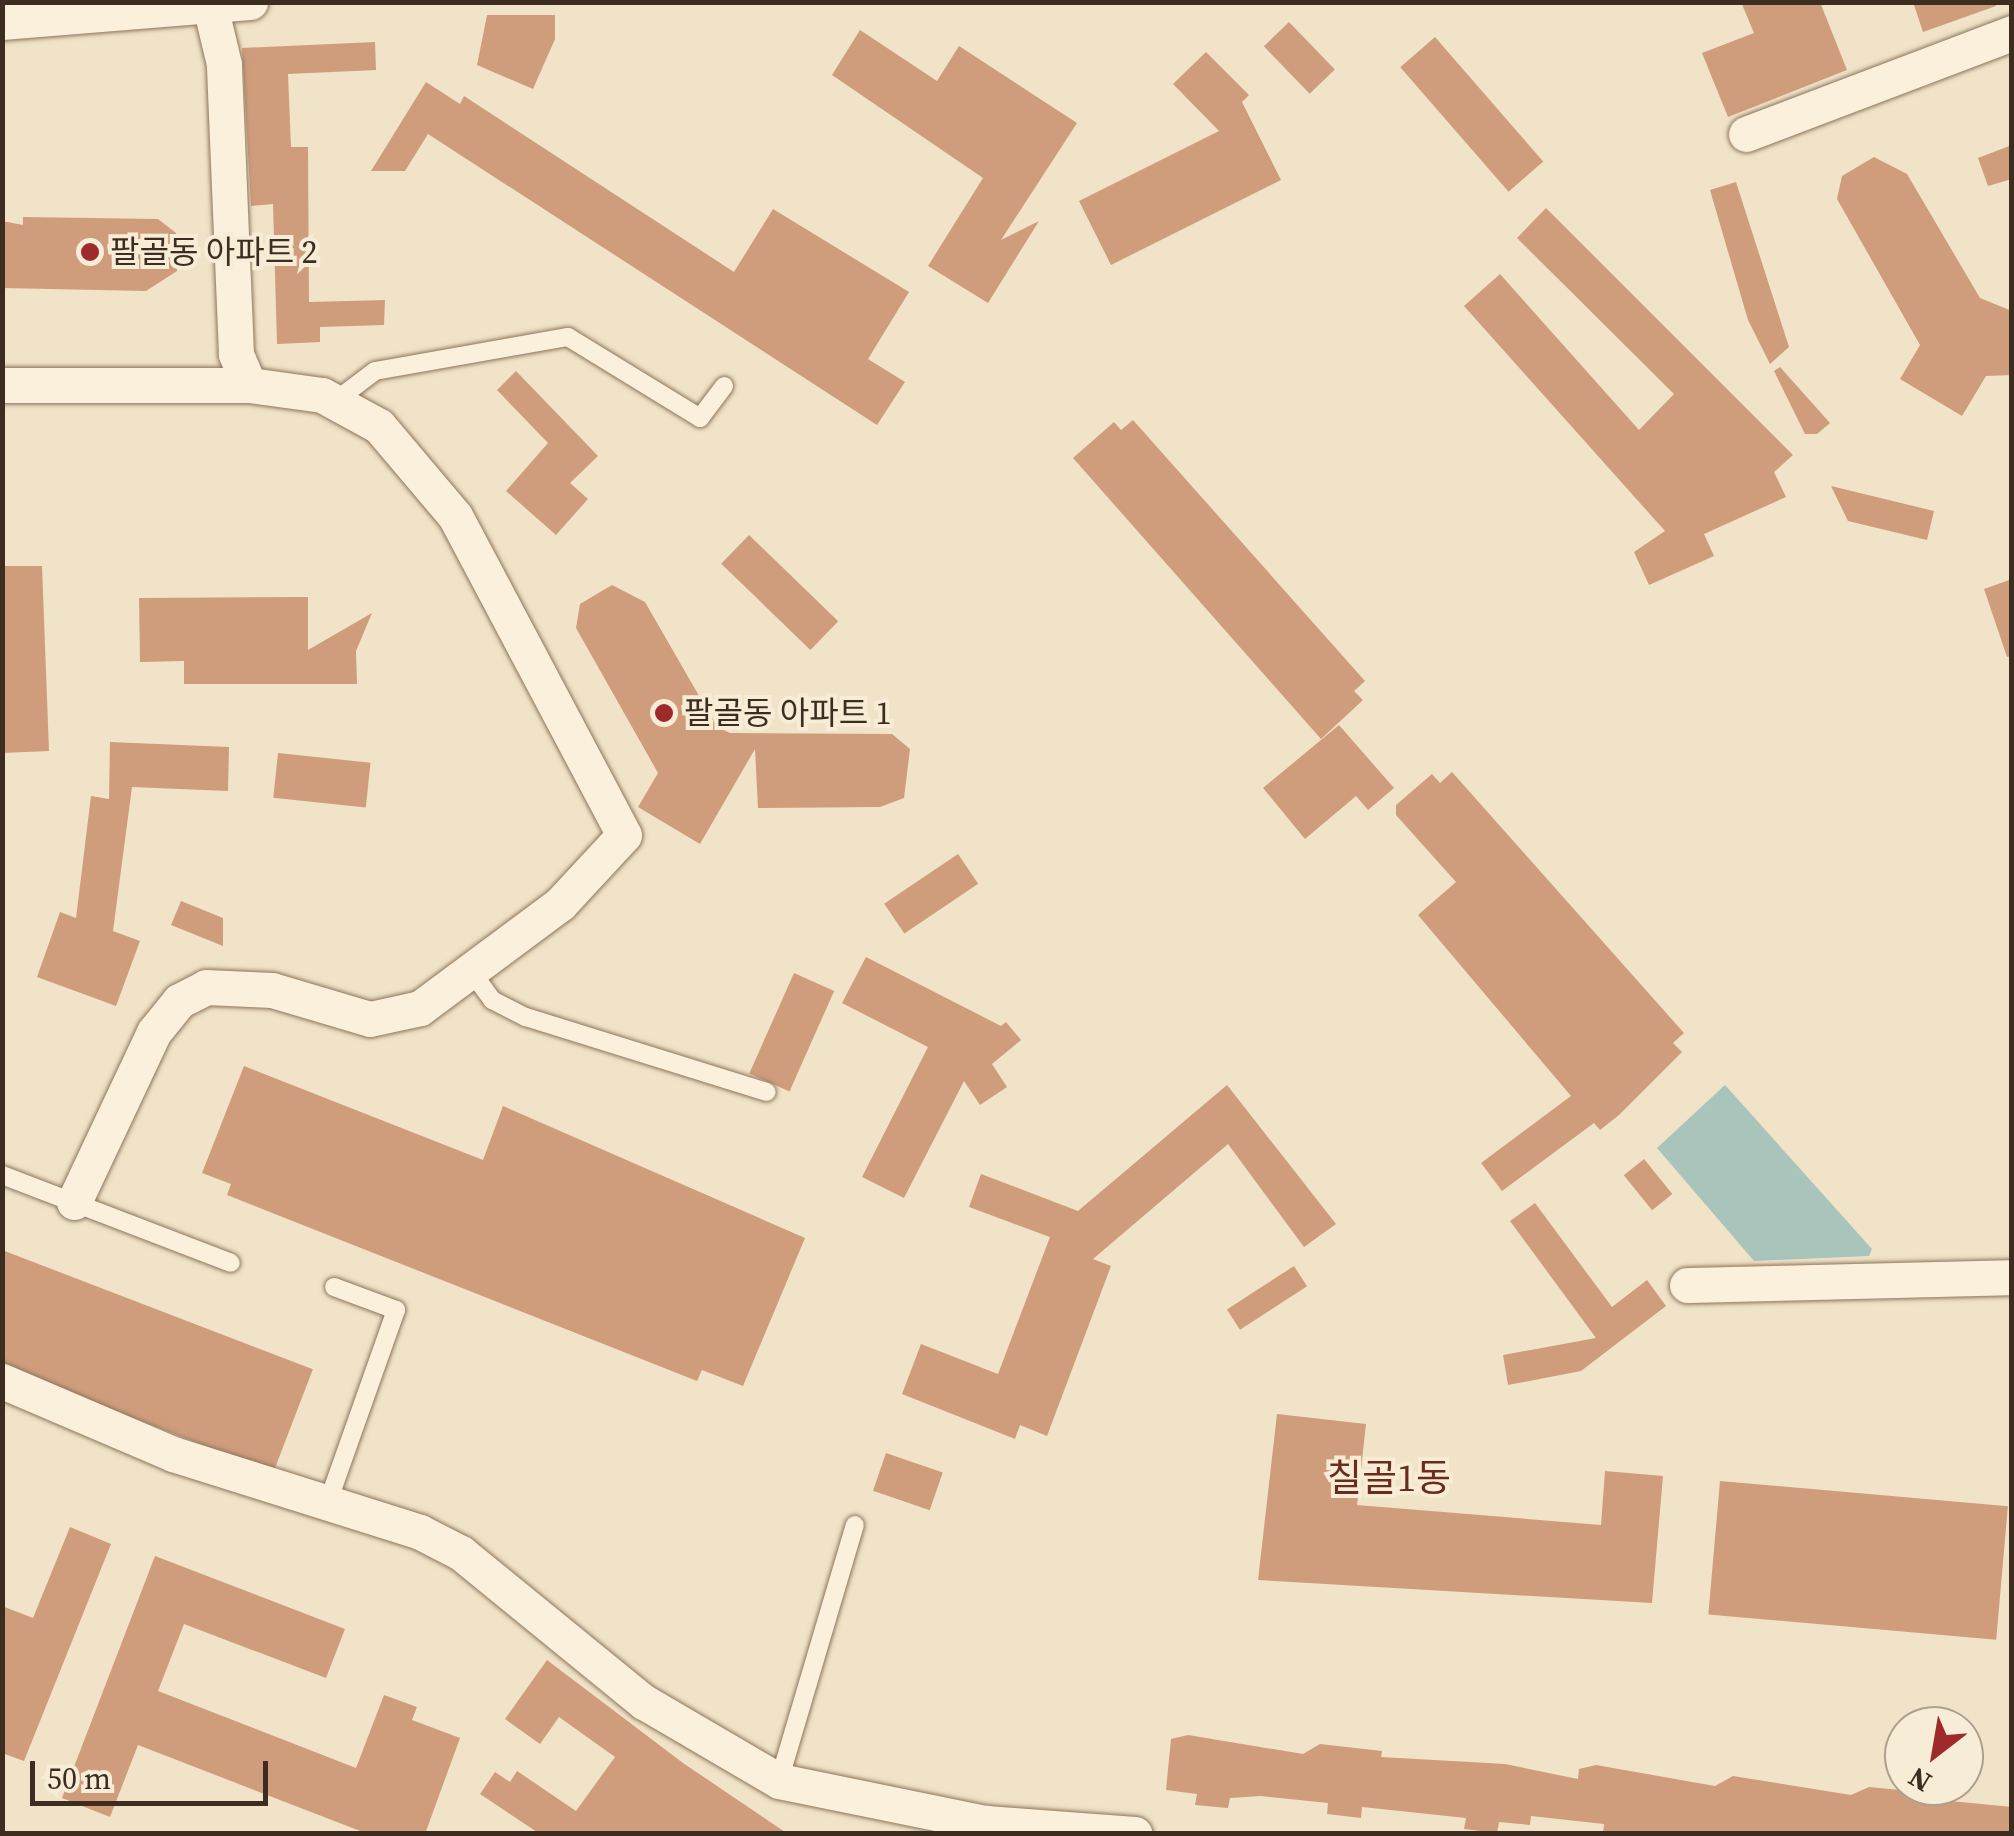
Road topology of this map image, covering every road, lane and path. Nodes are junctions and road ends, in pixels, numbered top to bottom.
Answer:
1 (250, 2) edge
2 (211, 10) junction
3 (2, 22) edge
4 (2012, 33) edge
5 (1746, 134) dead end
6 (2, 385) edge
7 (249, 385) junction
8 (724, 386) dead end
9 (334, 402) junction
10 (474, 975) junction
11 (767, 1092) dead end
12 (2, 1175) edge
13 (74, 1202) junction
14 (231, 1263) dead end
15 (2012, 1277) edge
16 (1687, 1285) dead end
17 (334, 1288) dead end
18 (2, 1381) edge
19 (328, 1502) junction
20 (855, 1525) dead end
21 (779, 1781) junction
22 (983, 1828) edge
23 (1136, 1834) edge

1 - 2 street
2 - 3 street
2 - 7 street
4 - 5 street
6 - 7 street
7 - 9 street
8 - 9 lane
9 - 10 street
10 - 11 lane
10 - 13 street
12 - 13 lane
13 - 14 lane
15 - 16 street
17 - 19 lane
18 - 19 street
19 - 21 street
20 - 21 lane
21 - 22 street
22 - 23 street

